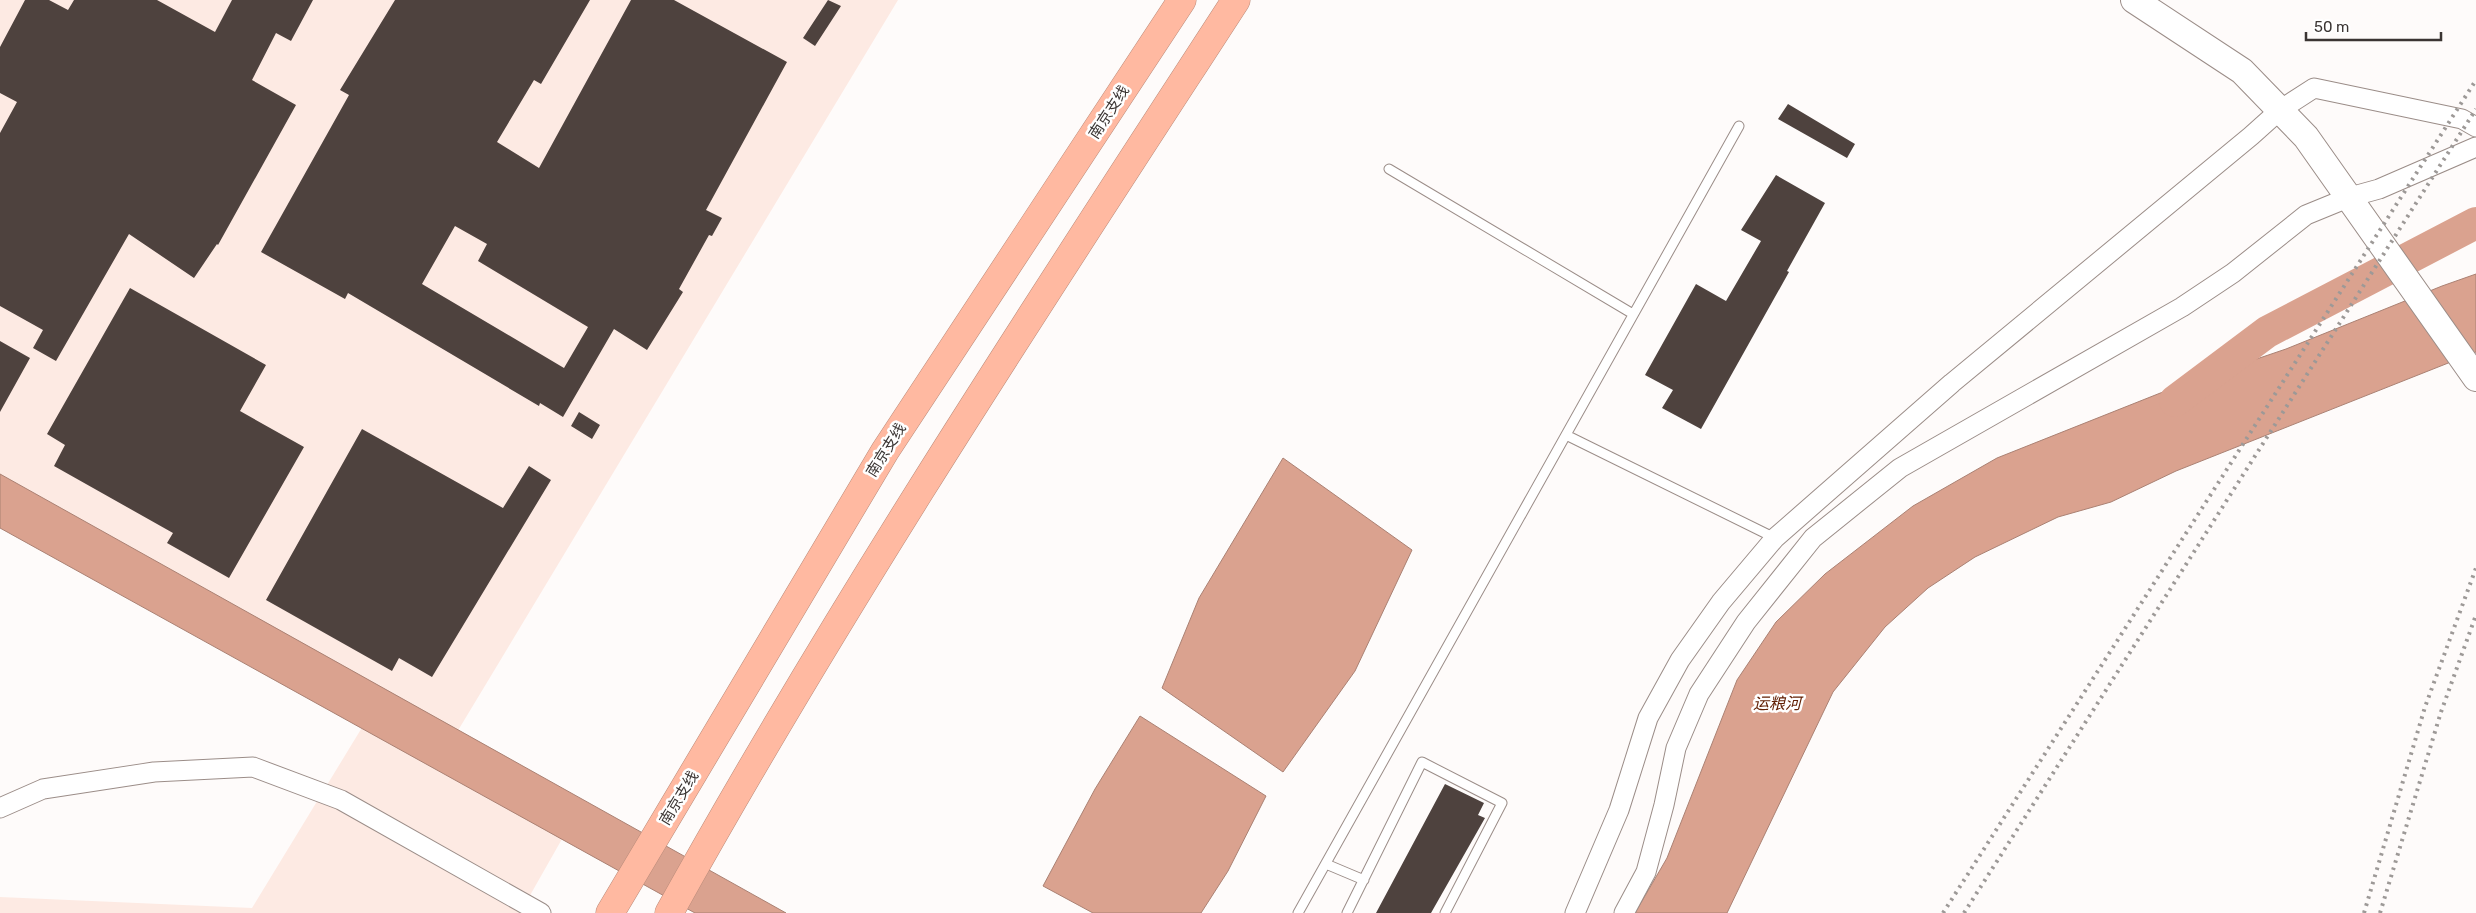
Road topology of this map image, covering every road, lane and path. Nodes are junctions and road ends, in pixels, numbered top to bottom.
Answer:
1 (1182, 0) edge
2 (1236, 0) edge
3 (2134, 0) edge
4 (2280, 110) junction
5 (1739, 126) dead end
6 (2476, 127) edge
7 (2476, 148) edge
8 (1389, 169) dead end
9 (2353, 200) junction
10 (1633, 314) junction
11 (2476, 378) edge
12 (1566, 435) junction
13 (1775, 538) junction
14 (0, 808) edge
15 (1326, 864) junction
16 (1364, 880) junction
17 (541, 913) edge
18 (610, 913) edge
19 (669, 913) edge
20 (1298, 913) edge
21 (1347, 913) edge
22 (1445, 913) edge
23 (1575, 913) edge
24 (1624, 913) edge

1 - 18 highway, 南京支线
2 - 19 highway
3 - 4 street
4 - 6 street
4 - 9 street
4 - 13 street
5 - 10 lane
7 - 9 street
8 - 10 lane
9 - 11 street
9 - 24 street
10 - 12 lane
12 - 13 lane
12 - 15 lane
13 - 23 street
14 - 17 street
15 - 16 lane
15 - 20 lane
16 - 21 lane
16 - 22 lane

